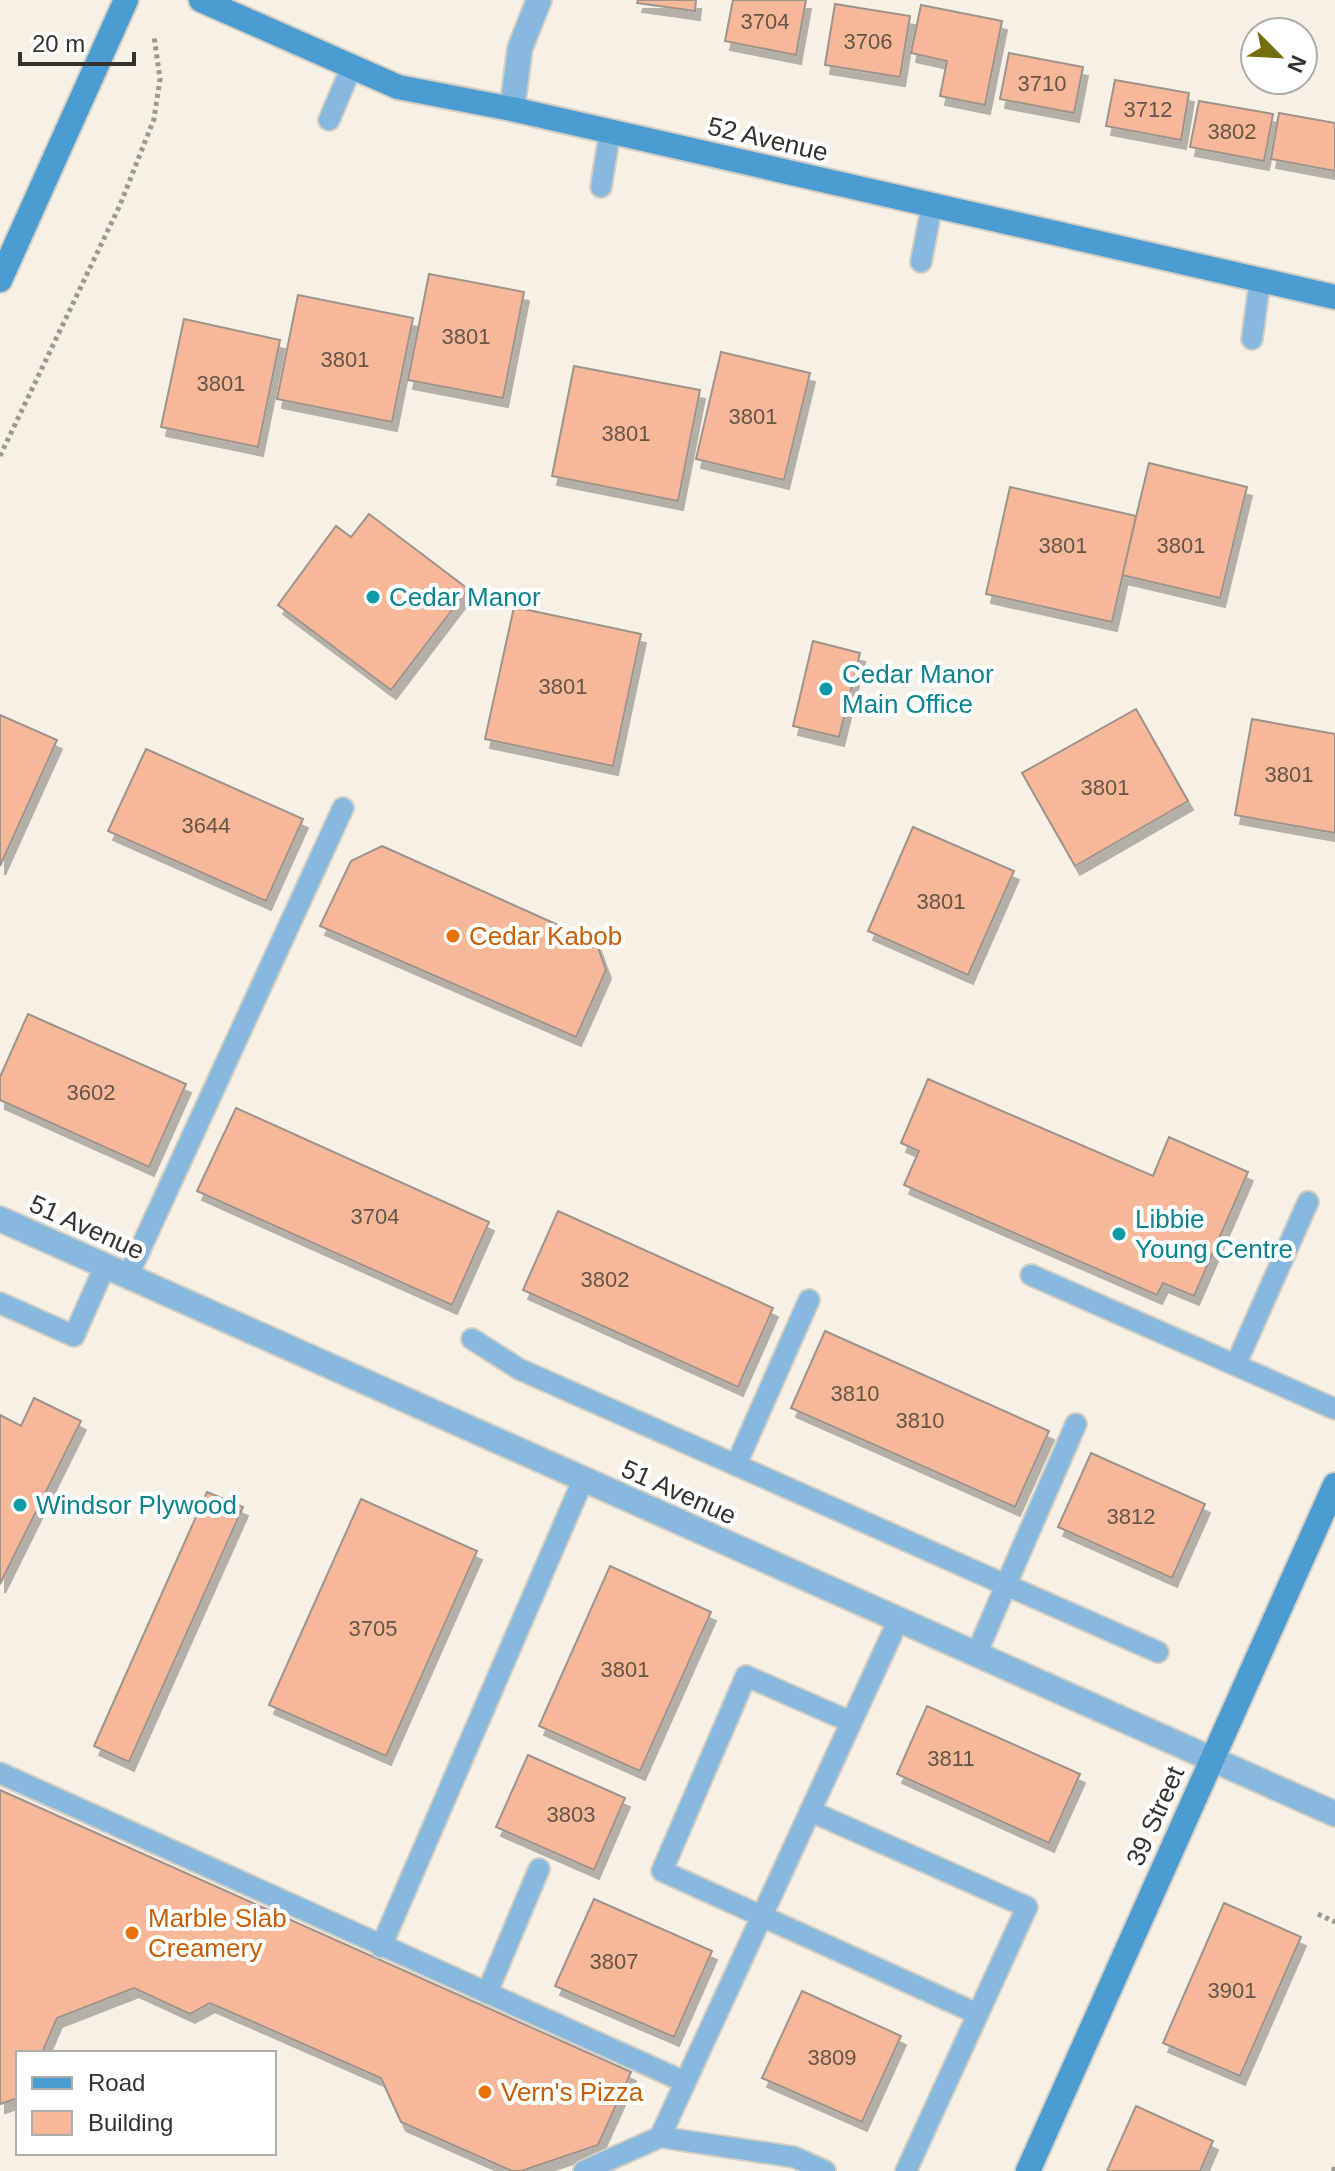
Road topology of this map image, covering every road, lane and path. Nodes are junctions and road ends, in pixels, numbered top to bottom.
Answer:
1 (126, 0) edge
2 (201, 0) edge
3 (539, 0) edge
4 (154, 36) dead end
5 (352, 66) junction
6 (512, 109) junction
7 (329, 120) dead end
8 (610, 131) junction
9 (601, 187) dead end
10 (932, 205) junction
11 (921, 262) dead end
12 (0, 280) edge
13 (1260, 280) junction
14 (1335, 297) edge
15 (1252, 339) dead end
16 (0, 456) edge
17 (343, 808) dead end
18 (1308, 1202) dead end
19 (0, 1219) edge
20 (105, 1266) junction
21 (1031, 1275) dead end
22 (128, 1276) junction
23 (809, 1300) dead end
24 (0, 1303) edge
25 (472, 1339) dead end
26 (1236, 1364) junction
27 (1335, 1409) edge
28 (1076, 1424) dead end
29 (736, 1465) junction
30 (583, 1480) junction
31 (1335, 1485) edge
32 (1006, 1585) junction
33 (898, 1621) junction
34 (1158, 1652) dead end
35 (976, 1655) junction
36 (851, 1722) junction
37 (1210, 1760) junction
38 (0, 1773) edge
39 (810, 1811) junction
40 (1335, 1814) edge
41 (539, 1869) dead end
42 (1318, 1914) dead end
43 (761, 1917) junction
44 (1335, 1922) edge
45 (381, 1947) junction
46 (487, 1993) junction
47 (978, 2014) junction
48 (685, 2082) junction
49 (660, 2137) junction
50 (584, 2171) edge
51 (825, 2171) edge
52 (906, 2171) edge
53 (1028, 2171) edge

1 - 12 street
2 - 5 street, 52 Avenue
3 - 6 street
4 - 16 path
5 - 6 street, 52 Avenue
5 - 7 lane
6 - 8 street, 52 Avenue
8 - 9 lane
8 - 10 street, 52 Avenue
10 - 11 lane
10 - 13 street, 52 Avenue
13 - 14 street, 52 Avenue
13 - 15 lane
17 - 22 lane
18 - 26 lane
19 - 20 street, 51 Avenue
20 - 22 street, 51 Avenue
20 - 24 lane
21 - 26 lane
22 - 30 street, 51 Avenue
23 - 29 lane
25 - 29 lane
26 - 27 lane
28 - 32 lane
29 - 32 lane
30 - 33 street, 51 Avenue
30 - 45 lane
31 - 37 street, 39 Street
32 - 34 lane
32 - 35 lane
33 - 35 street, 51 Avenue
33 - 36 lane
35 - 37 street, 51 Avenue
36 - 39 lane
36 - 43 lane
37 - 40 street, 51 Avenue
37 - 53 street, 39 Street
38 - 45 lane
39 - 43 lane
39 - 47 lane
41 - 46 lane
42 - 44 path
43 - 47 lane
43 - 48 lane
45 - 46 lane
46 - 48 lane
47 - 52 lane
48 - 49 lane
49 - 50 lane
49 - 51 lane

